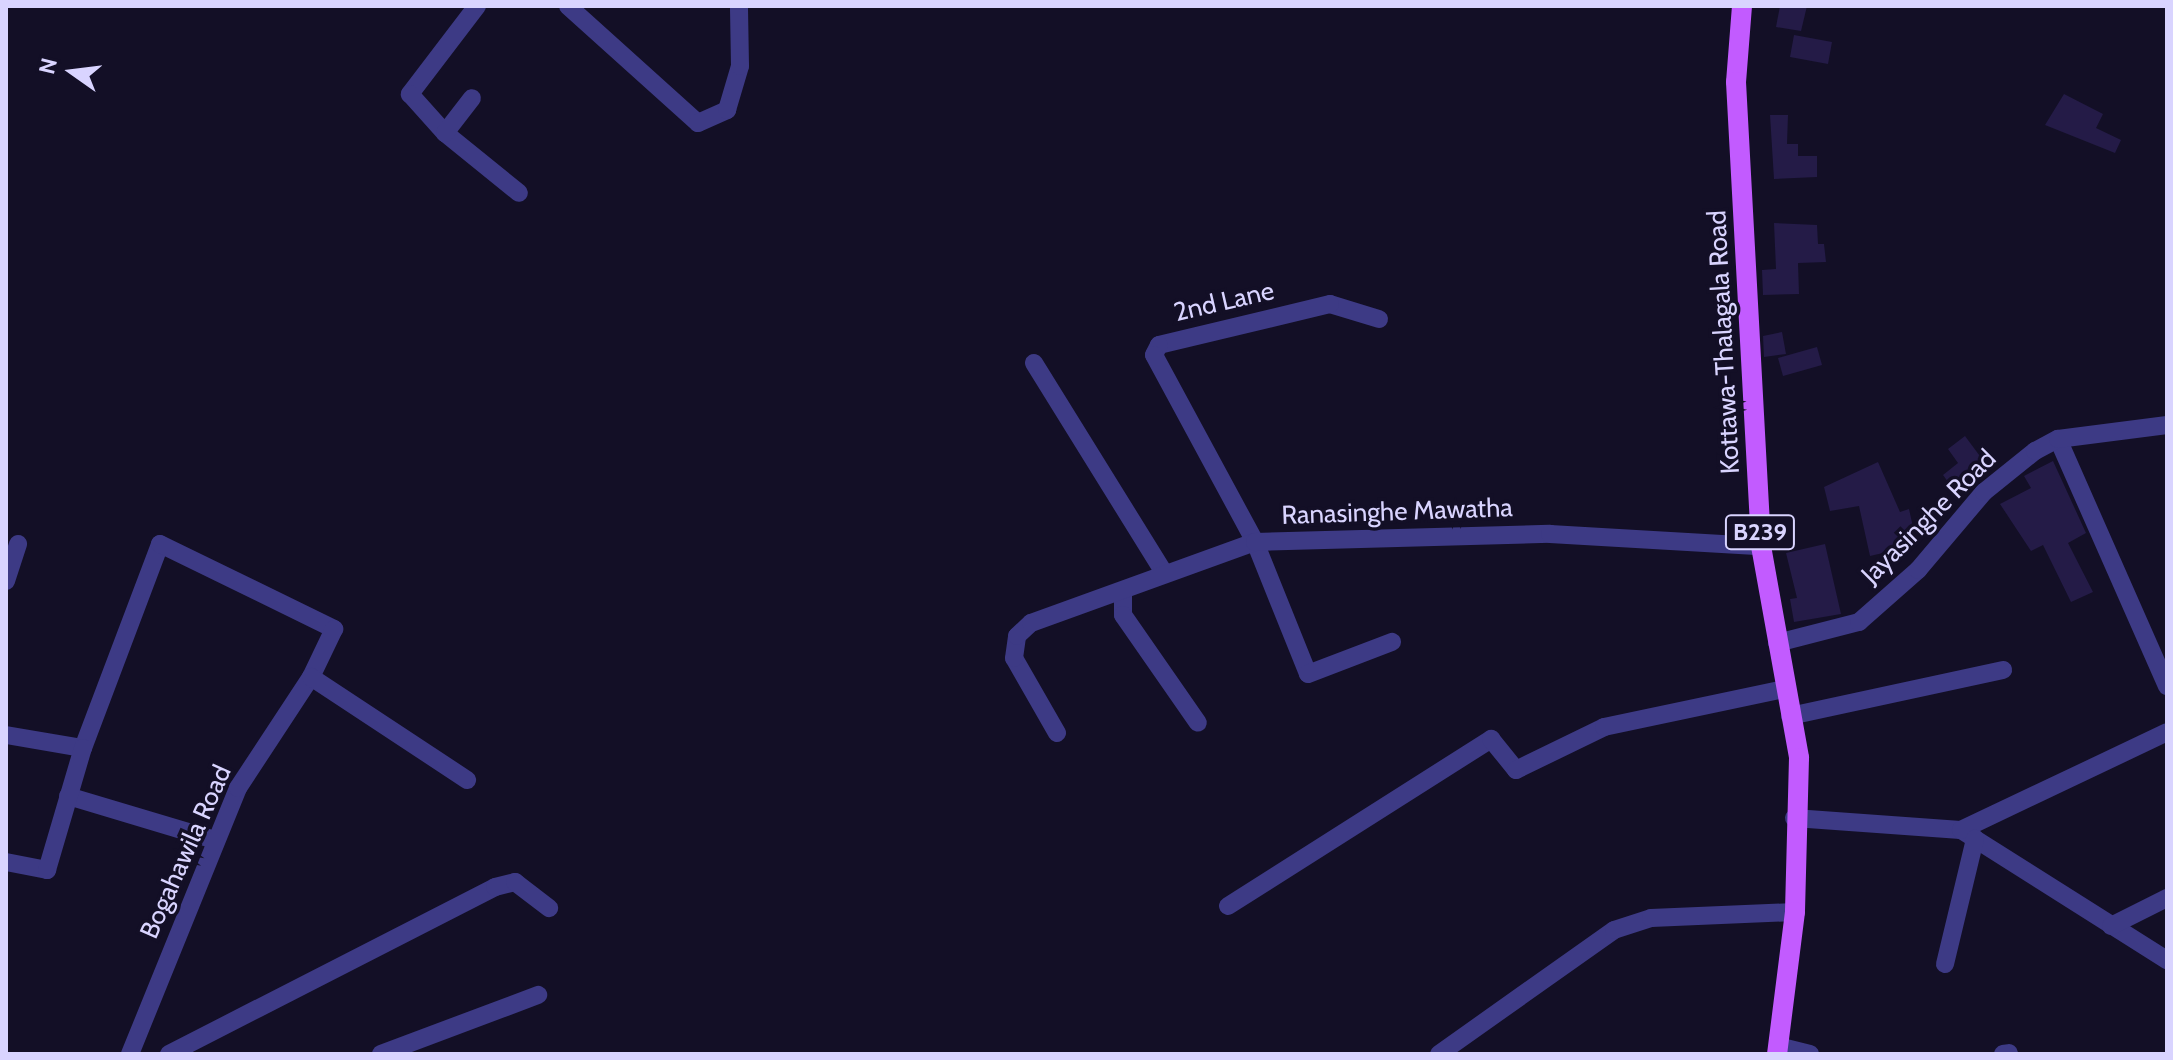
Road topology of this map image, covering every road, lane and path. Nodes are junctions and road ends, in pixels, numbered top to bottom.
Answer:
1 (477, 6) edge
2 (568, 6) edge
3 (739, 6) edge
4 (1742, 6) edge
5 (472, 98) dead end
6 (445, 133) junction
7 (519, 193) dead end
8 (1379, 319) dead end
9 (1034, 363) dead end
10 (2167, 425) edge
11 (2058, 439) junction
12 (1255, 542) junction
13 (18, 544) dead end
14 (1761, 546) junction
15 (1165, 574) junction
16 (6, 581) edge
17 (1123, 591) junction
18 (1392, 642) dead end
19 (1777, 643) junction
20 (2003, 670) dead end
21 (311, 677) junction
22 (2167, 686) edge
23 (1784, 689) junction
24 (1790, 716) junction
25 (1198, 723) dead end
26 (2167, 732) edge
27 (1057, 733) dead end
28 (6, 735) edge
29 (83, 748) junction
30 (467, 780) dead end
31 (68, 796) junction
32 (1794, 818) junction
33 (1968, 835) junction
34 (215, 840) junction
35 (6, 862) edge
36 (2167, 898) edge
37 (1228, 906) dead end
38 (549, 908) dead end
39 (1795, 912) junction
40 (2111, 926) junction
41 (2167, 960) edge
42 (1945, 964) dead end
43 (538, 995) dead end
44 (1778, 1050) edge
45 (130, 1054) edge
46 (169, 1054) edge
47 (381, 1054) edge
48 (1439, 1054) edge
49 (1810, 1054) edge

1 - 6 street
2 - 3 street
4 - 14 main road, Kottawa-Thalagala Road / B239
5 - 6 street
6 - 7 street
8 - 12 street, 2nd Lane
9 - 15 street
10 - 11 street, Jayasinghe Road
11 - 19 street, Jayasinghe Road
11 - 22 street
12 - 14 street, Ranasinghe Mawatha
12 - 15 street, Ranasinghe Mawatha
12 - 18 street
13 - 16 street
14 - 19 main road, Kottawa-Thalagala Road / B239
15 - 17 street, Ranasinghe Mawatha
17 - 25 street
17 - 27 street, Ranasinghe Mawatha
19 - 23 main road, Kottawa-Thalagala Road / B239
20 - 24 street
21 - 29 street, Bogahawila Road
21 - 30 street
21 - 34 street, Bogahawila Road
23 - 24 main road, Kottawa-Thalagala Road / B239
23 - 37 street
24 - 32 main road, Kottawa-Thalagala Road / B239
26 - 33 street
28 - 29 street
29 - 31 street
31 - 34 street
31 - 35 street
32 - 33 street
32 - 39 main road, Kottawa-Thalagala Road / B239
33 - 40 street
33 - 42 street
34 - 45 street, Bogahawila Road
36 - 40 street
38 - 46 street
39 - 44 main road, Kottawa-Thalagala Road / B239
39 - 48 street
40 - 41 street
43 - 47 street
44 - 49 street

